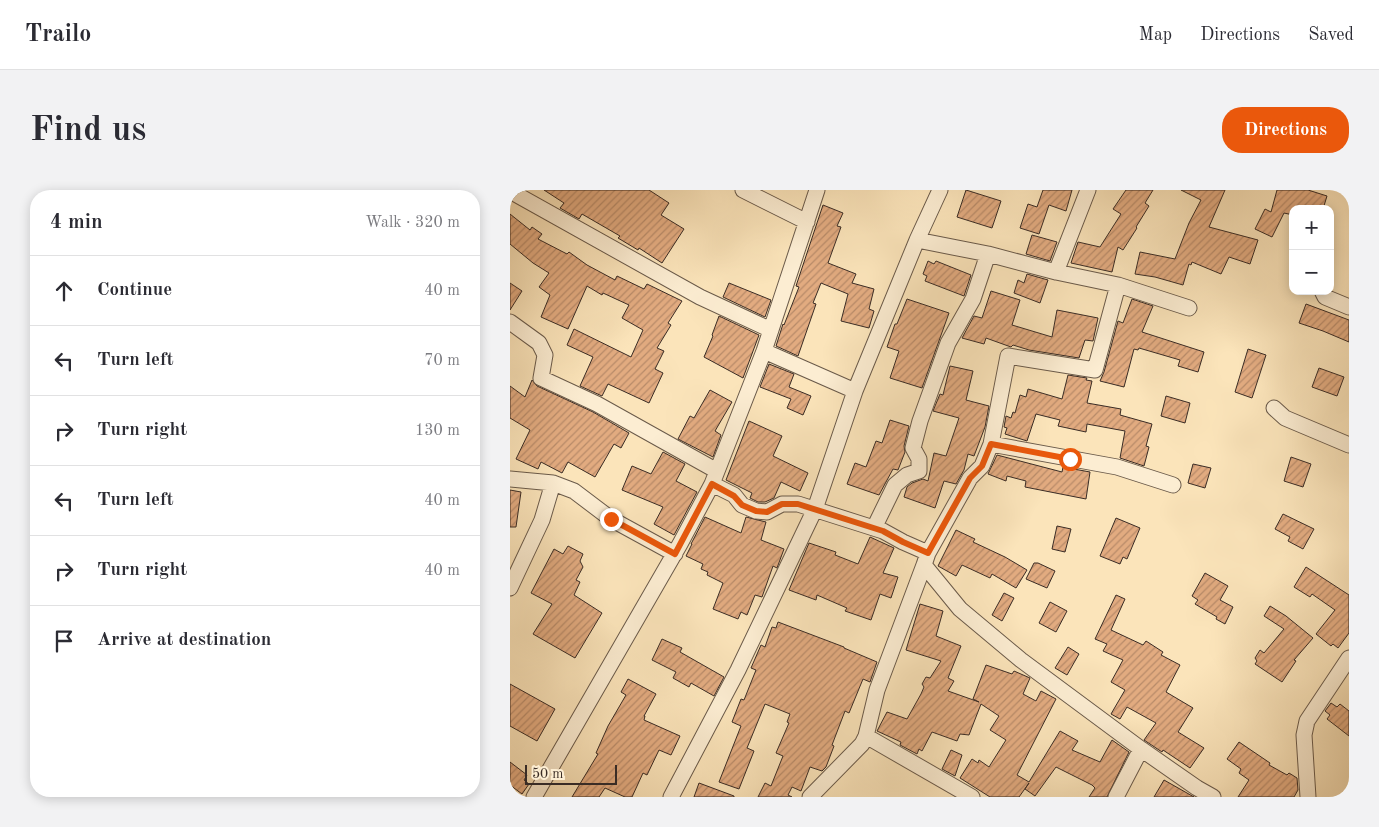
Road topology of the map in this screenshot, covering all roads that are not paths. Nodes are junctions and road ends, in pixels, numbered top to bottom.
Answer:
1 (743, 190) edge
2 (817, 190) edge
3 (940, 190) edge
4 (1088, 190) edge
5 (510, 191) edge
6 (807, 222) junction
7 (917, 240) junction
8 (988, 254) junction
9 (1056, 272) junction
10 (1118, 285) junction
11 (1325, 295) edge
12 (1189, 308) dead end
13 (1349, 308) edge
14 (510, 322) edge
15 (772, 330) junction
16 (764, 350) junction
17 (855, 392) junction
18 (1274, 408) dead end
19 (991, 444) junction
20 (1349, 445) edge
21 (714, 477) junction
22 (510, 479) edge
23 (554, 483) junction
24 (1173, 485) dead end
25 (815, 509) junction
26 (874, 528) junction
27 (675, 554) junction
28 (926, 559) junction
29 (510, 588) edge
30 (1349, 658) edge
31 (866, 736) junction
32 (1141, 749) junction
33 (534, 797) edge
34 (671, 797) edge
35 (810, 797) edge
36 (972, 797) edge
37 (1116, 797) edge
38 (1213, 797) edge
39 (1308, 797) edge

1 - 6 street
2 - 6 street
3 - 7 street
4 - 9 street
5 - 15 street
6 - 15 street
7 - 8 street
7 - 17 street
8 - 9 street
8 - 26 street
9 - 10 street
10 - 12 street
10 - 19 street
11 - 13 street
14 - 21 street
15 - 16 street
16 - 17 street
16 - 21 street
17 - 25 street
18 - 20 street
19 - 24 street
19 - 28 street
21 - 25 street
21 - 27 street
22 - 23 street
23 - 27 street
23 - 29 street
25 - 26 street
25 - 34 street
26 - 28 street
27 - 33 street
28 - 31 street
28 - 32 street
30 - 39 street
31 - 35 street
31 - 36 street
32 - 37 street
32 - 38 street

